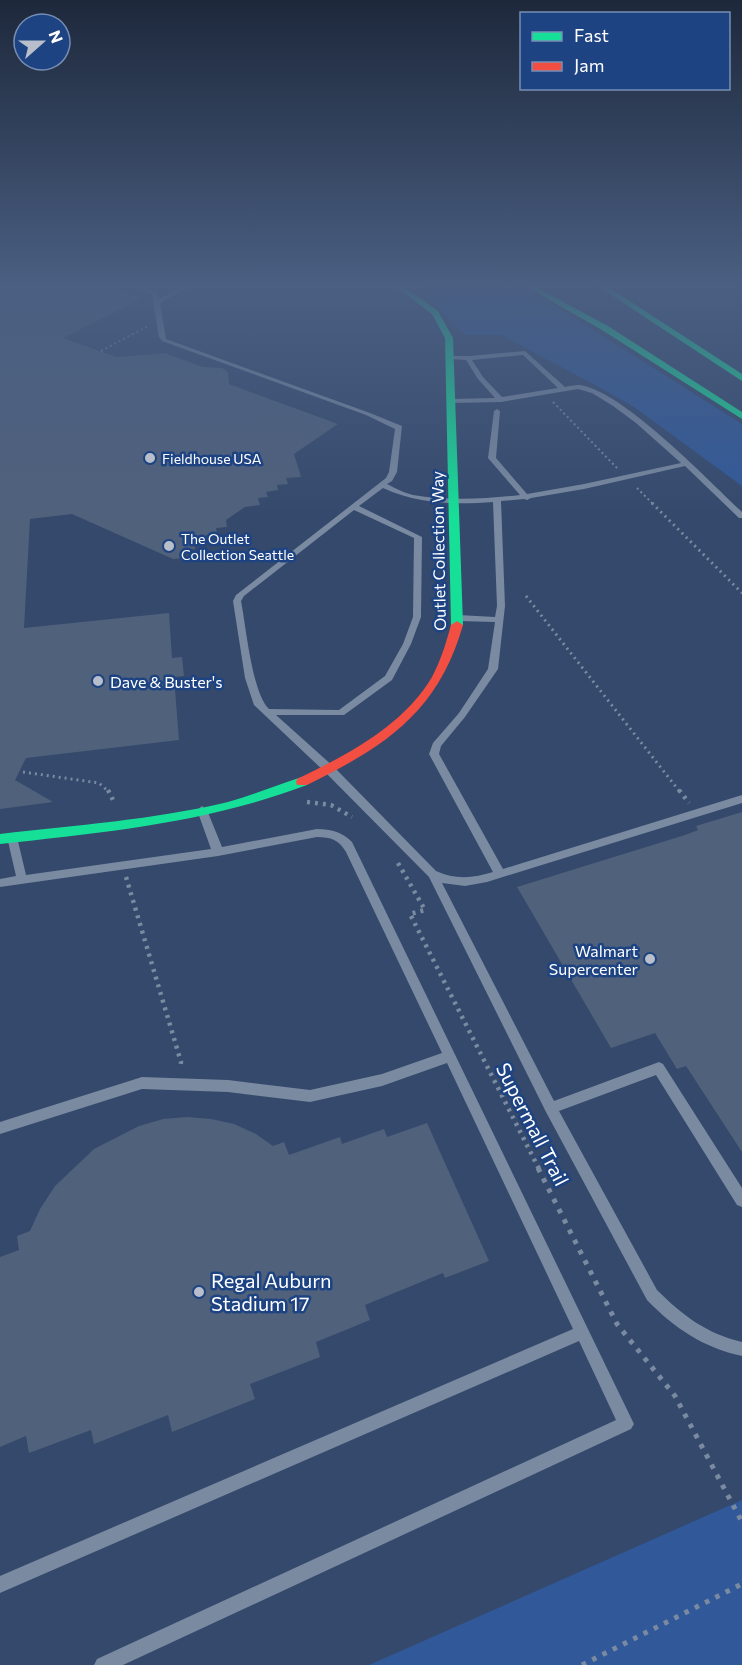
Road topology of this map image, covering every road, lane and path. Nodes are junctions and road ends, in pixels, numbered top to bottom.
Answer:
1 (227, 363) edge
2 (450, 363) edge
3 (471, 363) edge
4 (536, 363) edge
5 (659, 363) edge
6 (719, 363) edge
7 (742, 378) edge
8 (564, 389) junction
9 (501, 400) junction
10 (451, 401) junction
11 (553, 402) dead end
12 (497, 411) dead end
13 (742, 416) edge
14 (685, 464) junction
15 (626, 477) junction
16 (383, 485) junction
17 (526, 498) junction
18 (454, 500) junction
19 (497, 501) junction
20 (354, 507) junction
21 (742, 516) edge
22 (742, 593) edge
23 (526, 596) dead end
24 (458, 618) junction
25 (500, 620) junction
26 (269, 712) junction
27 (330, 770) junction
28 (23, 772) dead end
29 (292, 787) junction
30 (742, 799) edge
31 (202, 810) junction
32 (697, 813) junction
33 (356, 820) dead end
34 (118, 823) junction
35 (6, 838) edge
36 (218, 852) junction
37 (392, 856) dead end
38 (123, 866) junction
39 (432, 874) junction
40 (500, 874) junction
41 (22, 880) junction
42 (0, 884) edge
43 (450, 1056) junction
44 (179, 1083) junction
45 (551, 1108) junction
46 (0, 1128) edge
47 (742, 1200) edge
48 (582, 1332) junction
49 (742, 1349) edge
50 (742, 1522) edge
51 (742, 1584) edge
52 (0, 1585) edge
53 (103, 1665) edge
54 (582, 1665) edge

1 - 16 lane
2 - 10 main road, Outlet Collection Way
3 - 9 lane
4 - 8 lane
5 - 13 main road
6 - 7 main road
8 - 9 lane
8 - 14 lane
9 - 10 lane
10 - 18 main road, Outlet Collection Way
11 - 15 path
12 - 17 lane
14 - 15 lane
14 - 21 lane
15 - 17 lane
15 - 22 path
16 - 18 lane
16 - 20 lane
17 - 19 lane
18 - 19 lane
18 - 24 main road, Outlet Collection Way
19 - 25 lane
20 - 26 lane
20 - 26 lane
23 - 32 path
24 - 25 lane
24 - 27 main road, Outlet Collection Way
25 - 40 lane
26 - 27 lane
27 - 29 main road, Outlet Collection Way
27 - 39 lane
28 - 34 path
29 - 31 main road, Outlet Collection Way
29 - 33 path
30 - 32 lane
31 - 34 main road, Outlet Collection Way
31 - 36 lane
32 - 40 lane
34 - 35 main road, Outlet Collection Way
35 - 41 lane
36 - 38 lane
36 - 43 lane
37 - 50 path, Supermall Trail
38 - 41 lane
38 - 44 path
39 - 40 lane
39 - 45 lane
41 - 42 lane
43 - 44 lane
43 - 48 lane
44 - 46 lane
45 - 47 lane
45 - 49 lane
48 - 52 lane
48 - 53 lane
51 - 54 path

